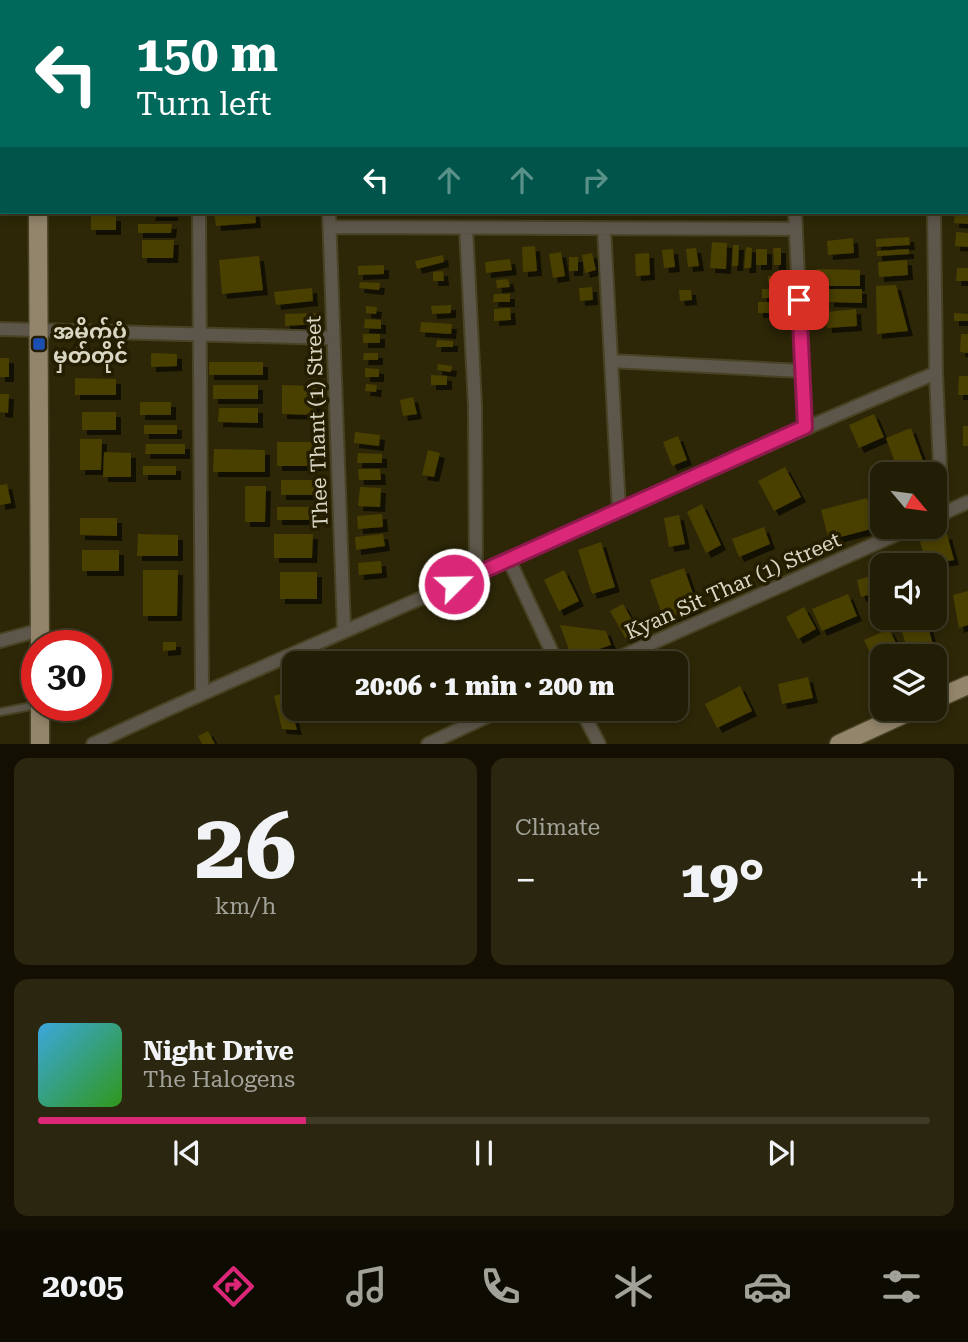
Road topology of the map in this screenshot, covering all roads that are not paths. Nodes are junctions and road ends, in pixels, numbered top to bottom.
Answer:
1 (38, 214) edge
2 (199, 214) edge
3 (329, 214) edge
4 (795, 214) edge
5 (934, 214) edge
6 (330, 227) junction
7 (466, 228) junction
8 (604, 228) junction
9 (796, 229) junction
10 (39, 328) junction
11 (0, 329) edge
12 (200, 333) junction
13 (333, 338) junction
14 (611, 361) junction
15 (802, 371) junction
16 (936, 373) junction
17 (805, 427) junction
18 (937, 462) edge
19 (968, 502) edge
20 (620, 510) junction
21 (947, 511) edge
22 (885, 539) edge
23 (509, 560) junction
24 (476, 574) junction
25 (40, 630) edge
26 (344, 631) junction
27 (21, 639) edge
28 (0, 641) edge
29 (552, 651) edge
30 (634, 651) edge
31 (968, 685) edge
32 (202, 692) junction
33 (947, 694) edge
34 (21, 708) edge
35 (0, 712) edge
36 (39, 721) edge
37 (477, 721) edge
38 (588, 721) edge
39 (889, 721) edge
40 (40, 744) edge
41 (93, 744) edge
42 (428, 744) edge
43 (600, 744) edge
44 (839, 744) edge

1 - 10 main road
2 - 12 street
3 - 6 street, Thee Thant (1) Street
4 - 9 street
5 - 16 street
6 - 7 street
6 - 13 street, Thee Thant (1) Street
7 - 8 street
7 - 24 street
8 - 9 street
8 - 14 street
9 - 15 street
10 - 11 street
10 - 12 street
10 - 25 main road
12 - 13 street
12 - 32 street
13 - 26 street, Thee Thant (1) Street
14 - 15 street
14 - 20 street
15 - 17 street
16 - 17 street
16 - 18 street
17 - 20 street
19 - 21 street
20 - 23 street
22 - 30 street, Kyan Sit Thar (1) Street
23 - 24 street
23 - 29 street
24 - 26 street
26 - 32 street
27 - 28 street
31 - 33 main road
32 - 41 street
34 - 35 lane
36 - 40 main road
37 - 42 street
38 - 43 street
39 - 44 main road

